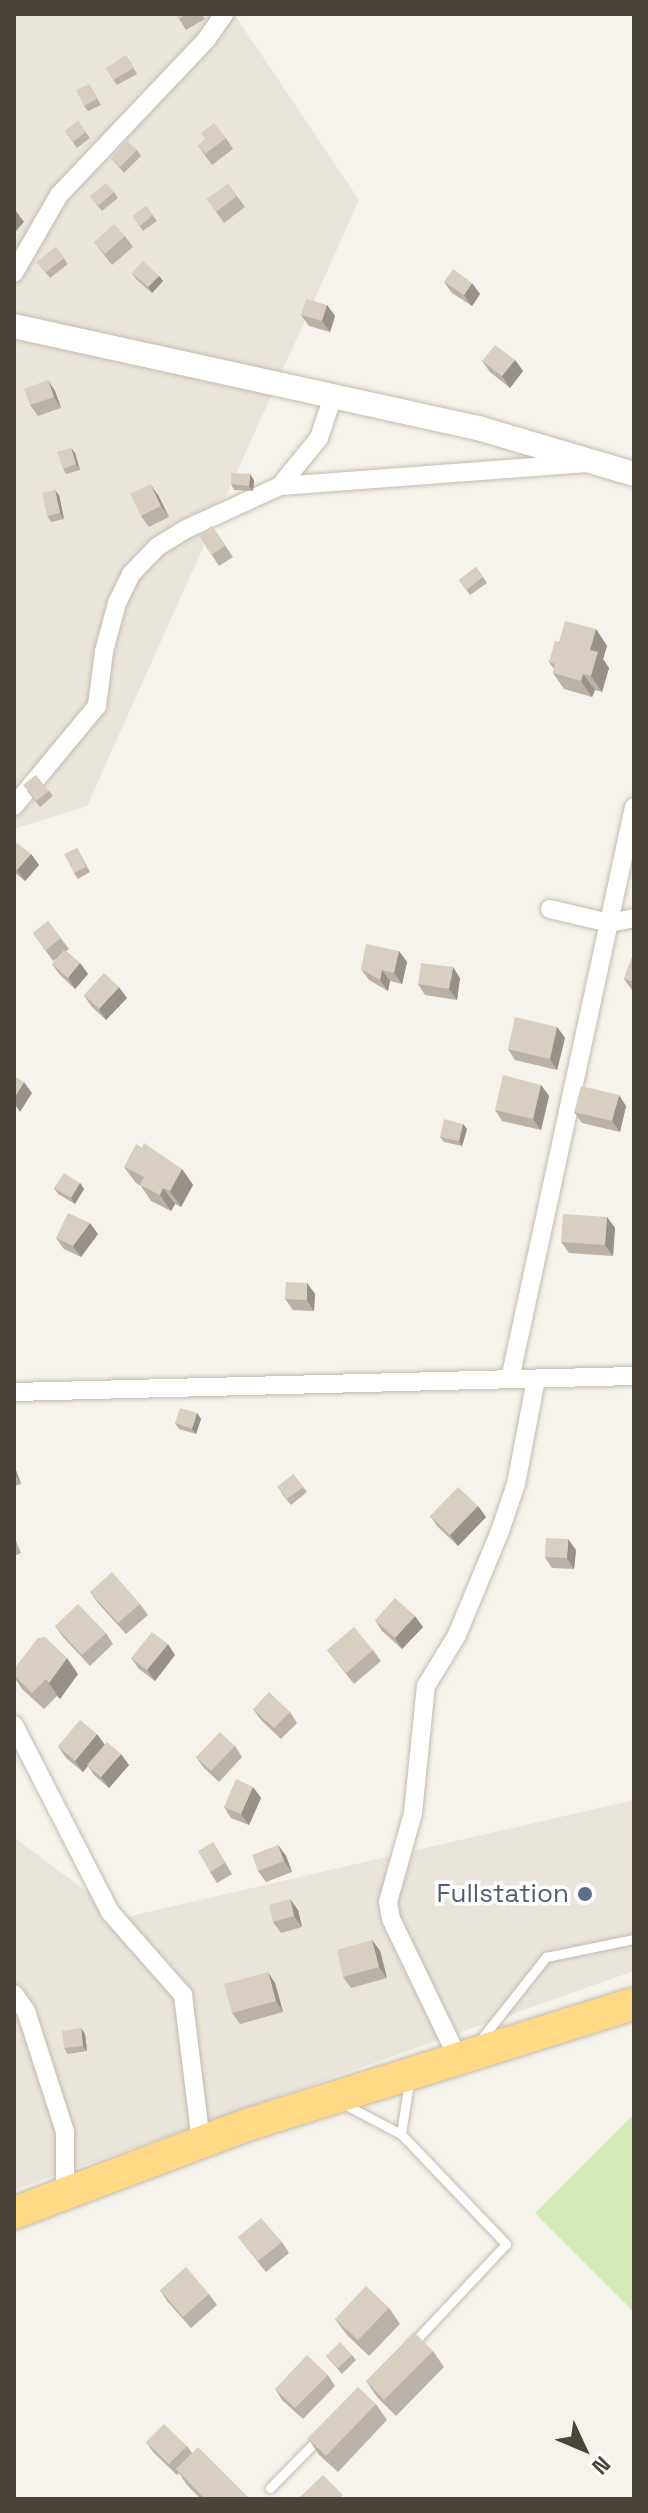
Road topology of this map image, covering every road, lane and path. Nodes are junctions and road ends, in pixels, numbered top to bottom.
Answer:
1 (224, 14) edge
2 (14, 273) edge
3 (14, 326) edge
4 (333, 396) junction
5 (595, 463) junction
6 (634, 474) edge
7 (280, 486) junction
8 (38, 776) junction
9 (14, 781) edge
10 (14, 806) edge
11 (634, 807) edge
12 (550, 909) dead end
13 (634, 918) edge
14 (609, 923) junction
15 (634, 1376) edge
16 (510, 1379) junction
17 (536, 1379) junction
18 (14, 1392) edge
19 (14, 1725) edge
20 (634, 1939) edge
21 (14, 1994) edge
22 (634, 2004) edge
23 (464, 2054) junction
24 (411, 2072) junction
25 (332, 2097) junction
26 (401, 2134) junction
27 (201, 2141) junction
28 (65, 2192) junction
29 (14, 2213) edge
30 (402, 2353) edge
31 (325, 2432) edge
32 (270, 2488) dead end

1 - 2 street
3 - 4 street
4 - 5 street
4 - 7 street
5 - 6 street
5 - 7 street
7 - 8 street
8 - 9 street
8 - 10 street
11 - 14 street
12 - 14 street
13 - 14 street
14 - 16 street
15 - 17 street
16 - 17 street
16 - 18 street
17 - 23 street
19 - 27 street
20 - 23 lane
21 - 28 street
22 - 23 highway
23 - 24 highway
24 - 25 highway
24 - 26 lane
25 - 26 lane
25 - 27 highway
26 - 30 lane
27 - 28 highway
28 - 29 highway
31 - 32 lane

